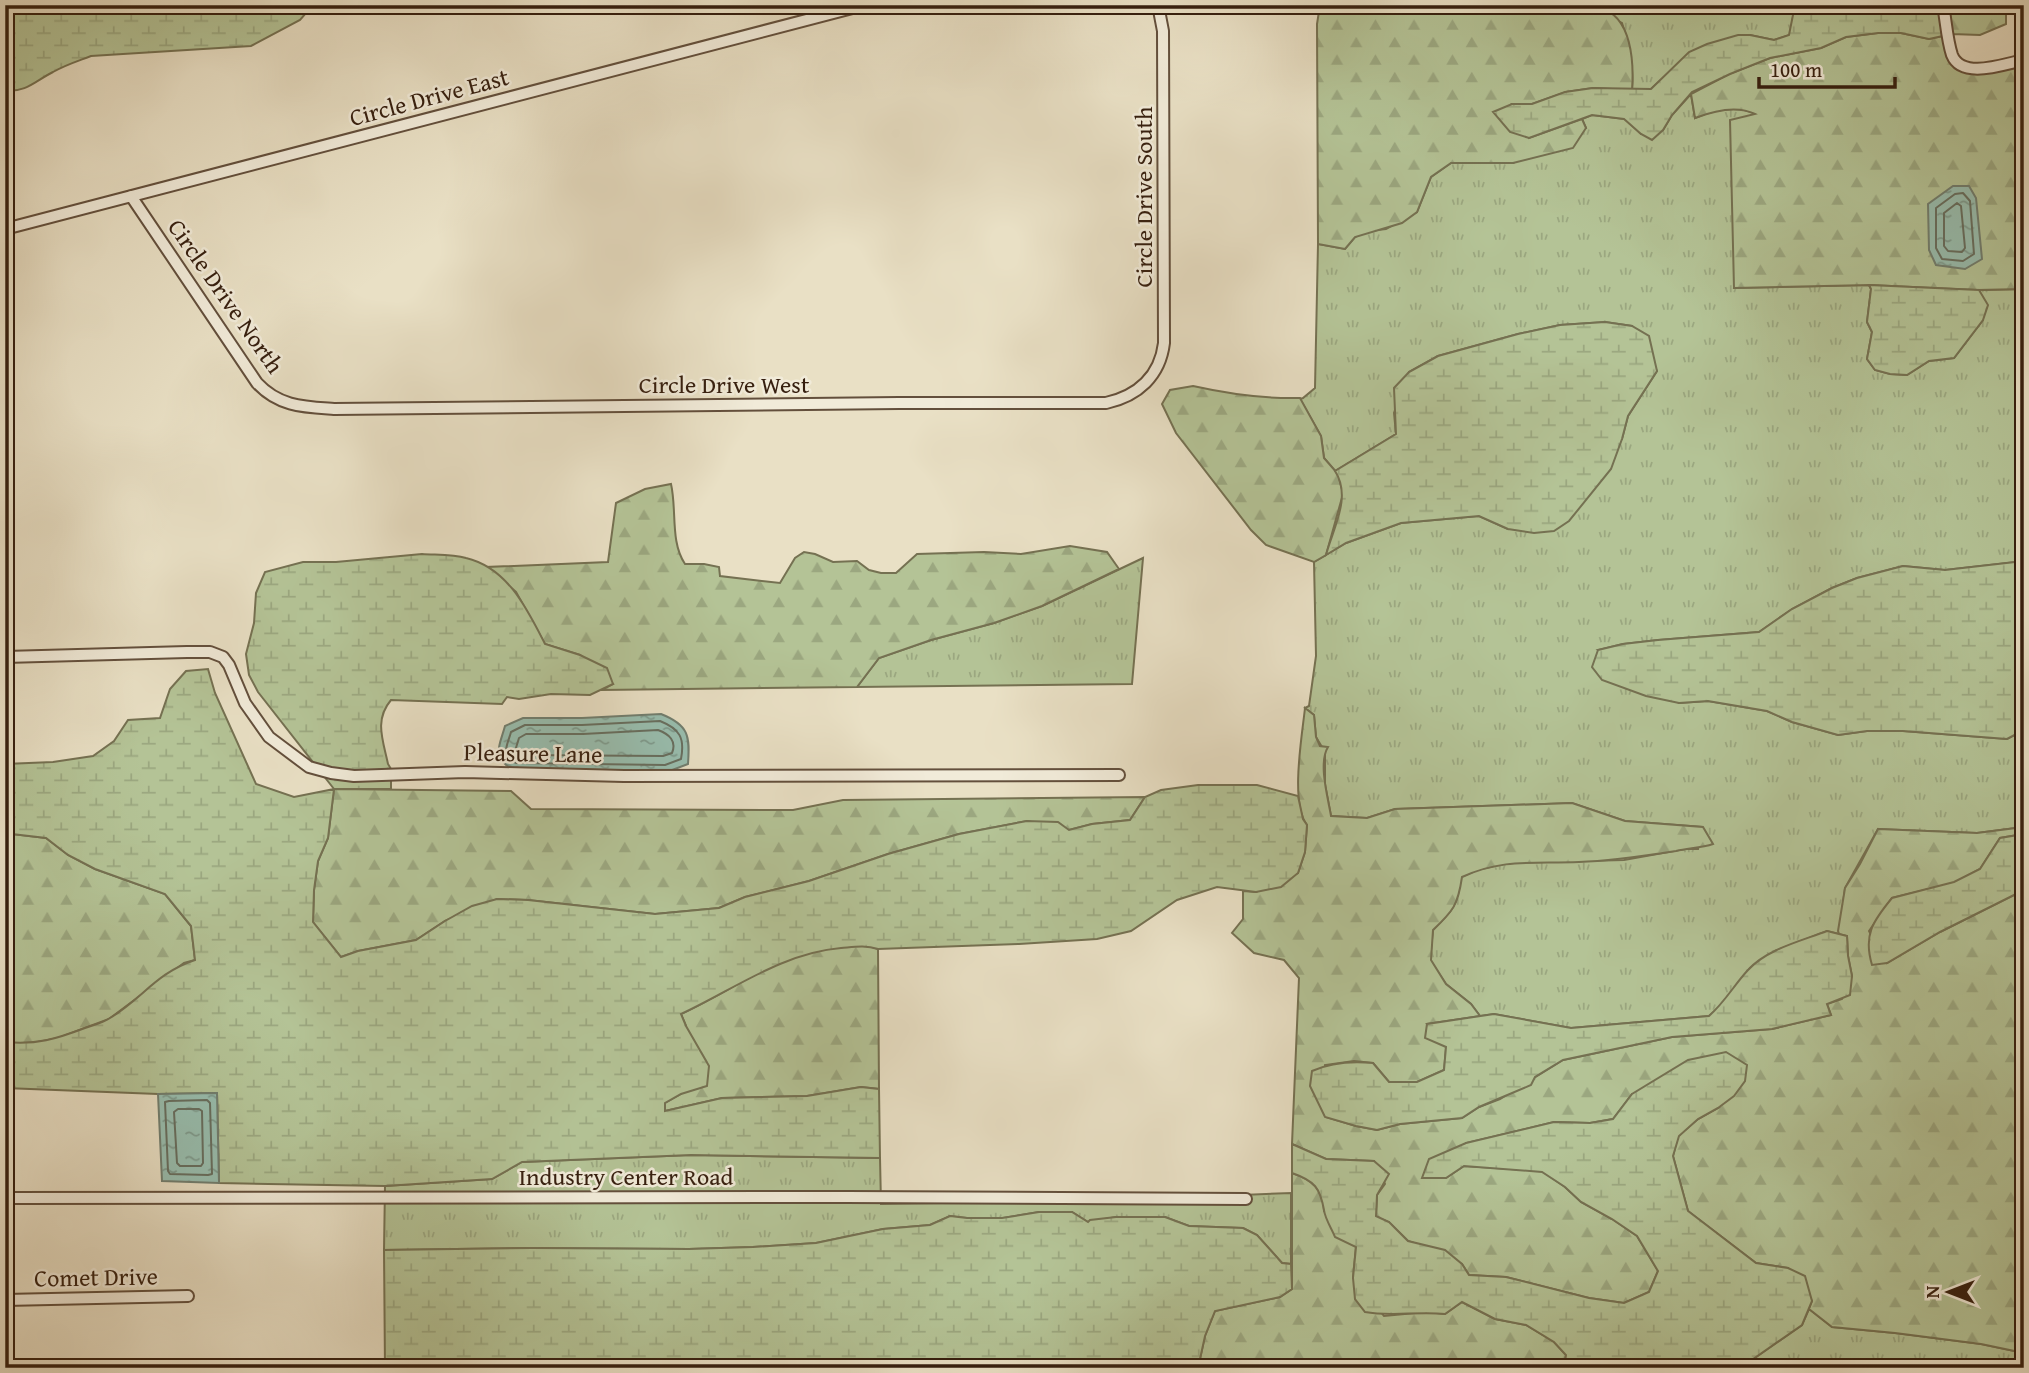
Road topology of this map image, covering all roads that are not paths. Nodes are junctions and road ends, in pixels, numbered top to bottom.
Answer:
1 (864, 5) edge
2 (1158, 5) edge
3 (1943, 5) edge
4 (2024, 60) edge
5 (131, 196) junction
6 (5, 229) edge
7 (1146, 384) joint
8 (298, 407) joint
9 (5, 657) edge
10 (1119, 775) dead end
11 (5, 1198) edge
12 (1246, 1199) dead end
13 (188, 1296) dead end
14 (5, 1300) edge

1 - 5 street, Circle Drive East
2 - 7 street, Circle Drive South
3 - 4 street
5 - 6 street, Circle Drive East
5 - 8 street, Circle Drive North
7 - 8 street, Circle Drive West
9 - 10 street, Pleasure Lane
11 - 12 street, Industry Center Road
13 - 14 street, Comet Drive

